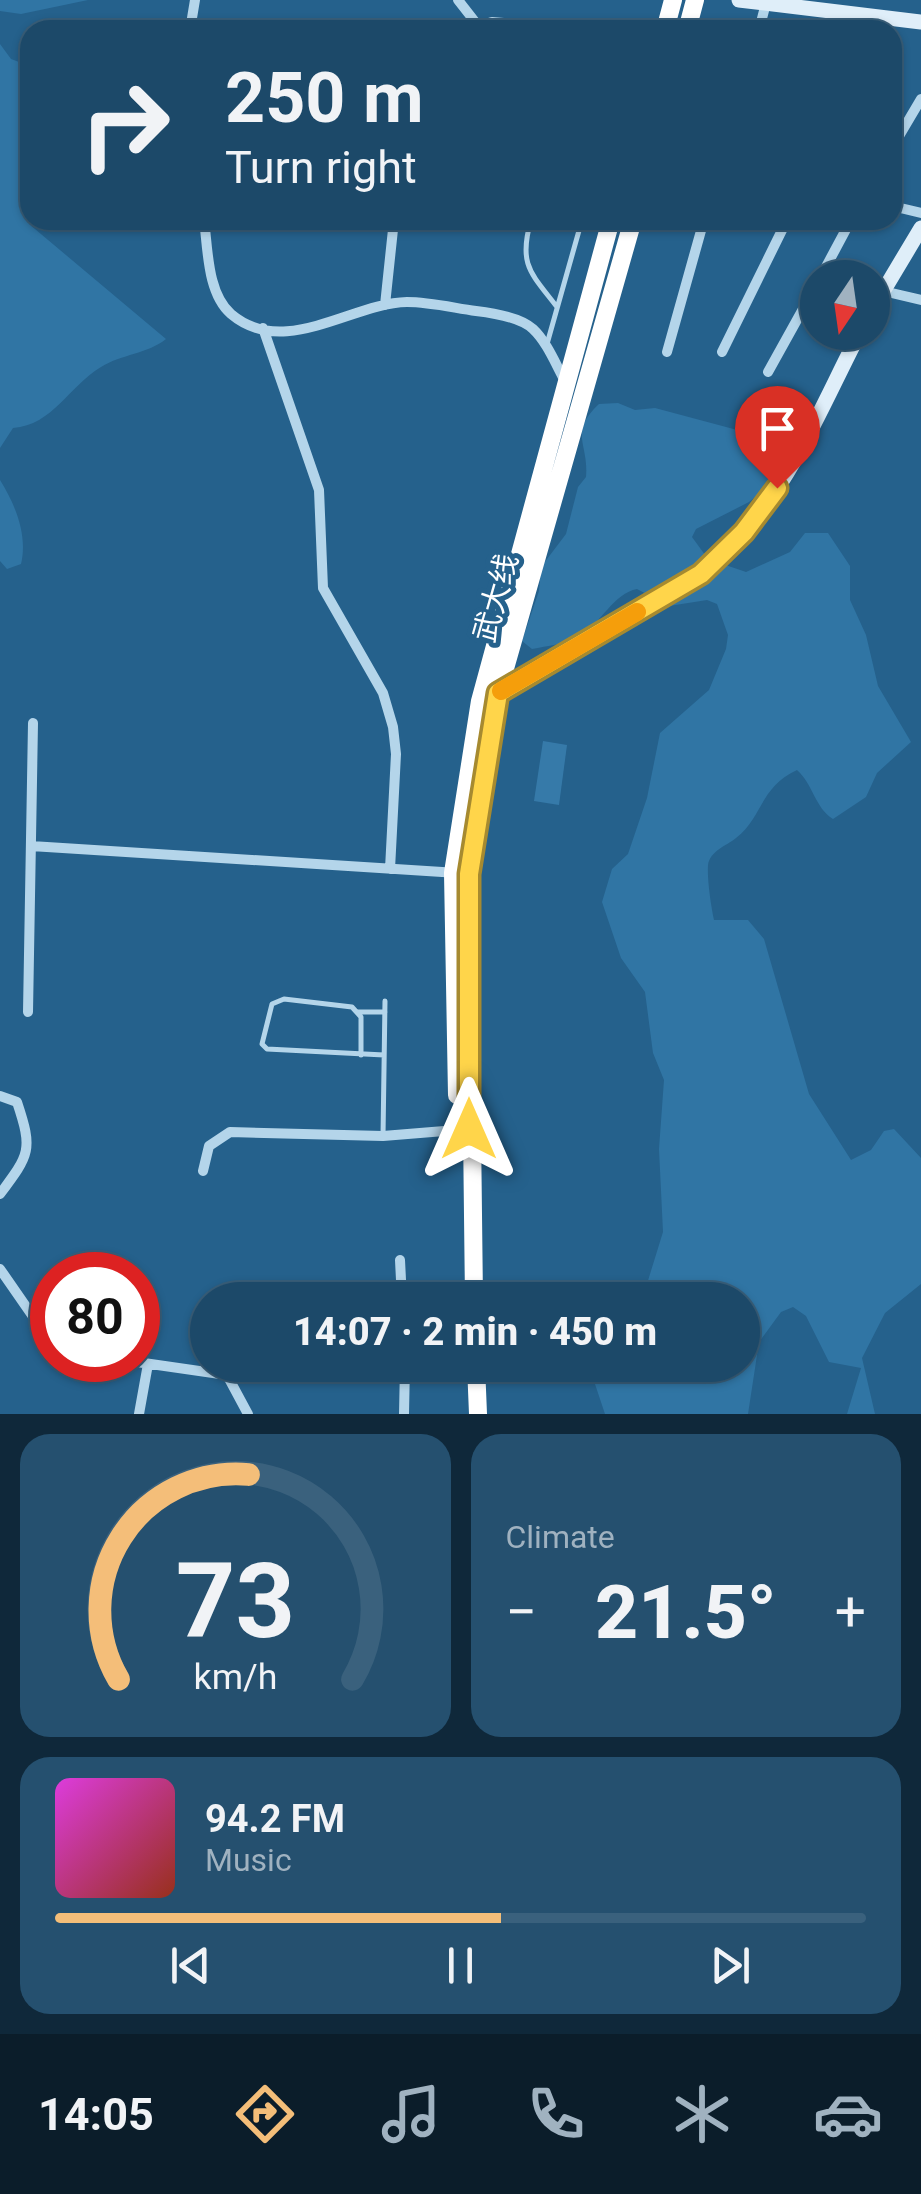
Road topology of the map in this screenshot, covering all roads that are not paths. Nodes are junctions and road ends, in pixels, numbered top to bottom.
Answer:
1 (458, 0) edge
2 (739, 0) edge
3 (766, 3) junction
4 (852, 7) edge
5 (474, 20) edge
6 (762, 20) edge
7 (878, 20) edge
8 (921, 99) edge
9 (902, 131) edge
10 (921, 228) edge
11 (205, 230) edge
12 (393, 230) edge
13 (528, 230) edge
14 (579, 230) edge
15 (608, 230) edge
16 (630, 230) edge
17 (701, 230) edge
18 (782, 230) edge
19 (846, 230) edge
20 (830, 260) edge
21 (890, 279) edge
22 (890, 293) edge
23 (921, 300) edge
24 (385, 306) junction
25 (557, 308) junction
26 (800, 314) edge
27 (263, 328) junction
28 (546, 347) junction
29 (850, 350) edge
30 (667, 352) dead end
31 (722, 352) dead end
32 (768, 372) dead end
33 (565, 382) junction
34 (498, 693) junction
35 (480, 701) junction
36 (34, 723) dead end
37 (31, 846) junction
38 (390, 869) junction
39 (461, 873) junction
40 (385, 1002) dead end
41 (28, 1012) dead end
42 (357, 1012) junction
43 (384, 1012) junction
44 (362, 1055) junction
45 (384, 1055) junction
46 (0, 1096) edge
47 (464, 1130) junction
48 (383, 1136) junction
49 (203, 1171) dead end
50 (0, 1194) edge
51 (400, 1260) dead end
52 (0, 1268) edge
53 (401, 1282) edge
54 (463, 1282) edge
55 (473, 1282) edge
56 (30, 1312) edge
57 (160, 1366) edge
58 (145, 1382) edge
59 (405, 1382) edge
60 (465, 1382) edge
61 (477, 1382) edge
62 (139, 1414) edge
63 (248, 1414) edge
64 (404, 1414) edge
65 (466, 1414) edge
66 (478, 1414) edge

1 - 5 street
2 - 3 street
3 - 4 street
3 - 6 street
4 - 7 street
8 - 9 street
10 - 21 street
11 - 27 street
12 - 24 street
13 - 25 lane
14 - 25 lane
15 - 33 highway, 武大线
16 - 34 highway, 武大线
17 - 30 street
18 - 31 street
19 - 20 street
22 - 23 street
24 - 27 street
24 - 28 street
25 - 28 lane
26 - 32 street
27 - 38 street
28 - 33 street
29 - 34 street
33 - 35 highway, 武大线
34 - 35 street
34 - 39 highway, 武大线
35 - 39 highway, 武大线
36 - 37 street
37 - 38 street
37 - 41 street
38 - 39 street
39 - 47 highway, 武大线
40 - 43 lane
42 - 43 lane
42 - 44 lane
42 - 44 lane
43 - 45 lane
44 - 45 lane
45 - 48 lane
46 - 50 street
47 - 48 street
47 - 54 highway, 武大线
47 - 55 highway, 武大线
48 - 49 street
51 - 53 street
52 - 56 street
57 - 63 street
58 - 62 street
59 - 64 street
60 - 65 highway
61 - 66 highway

